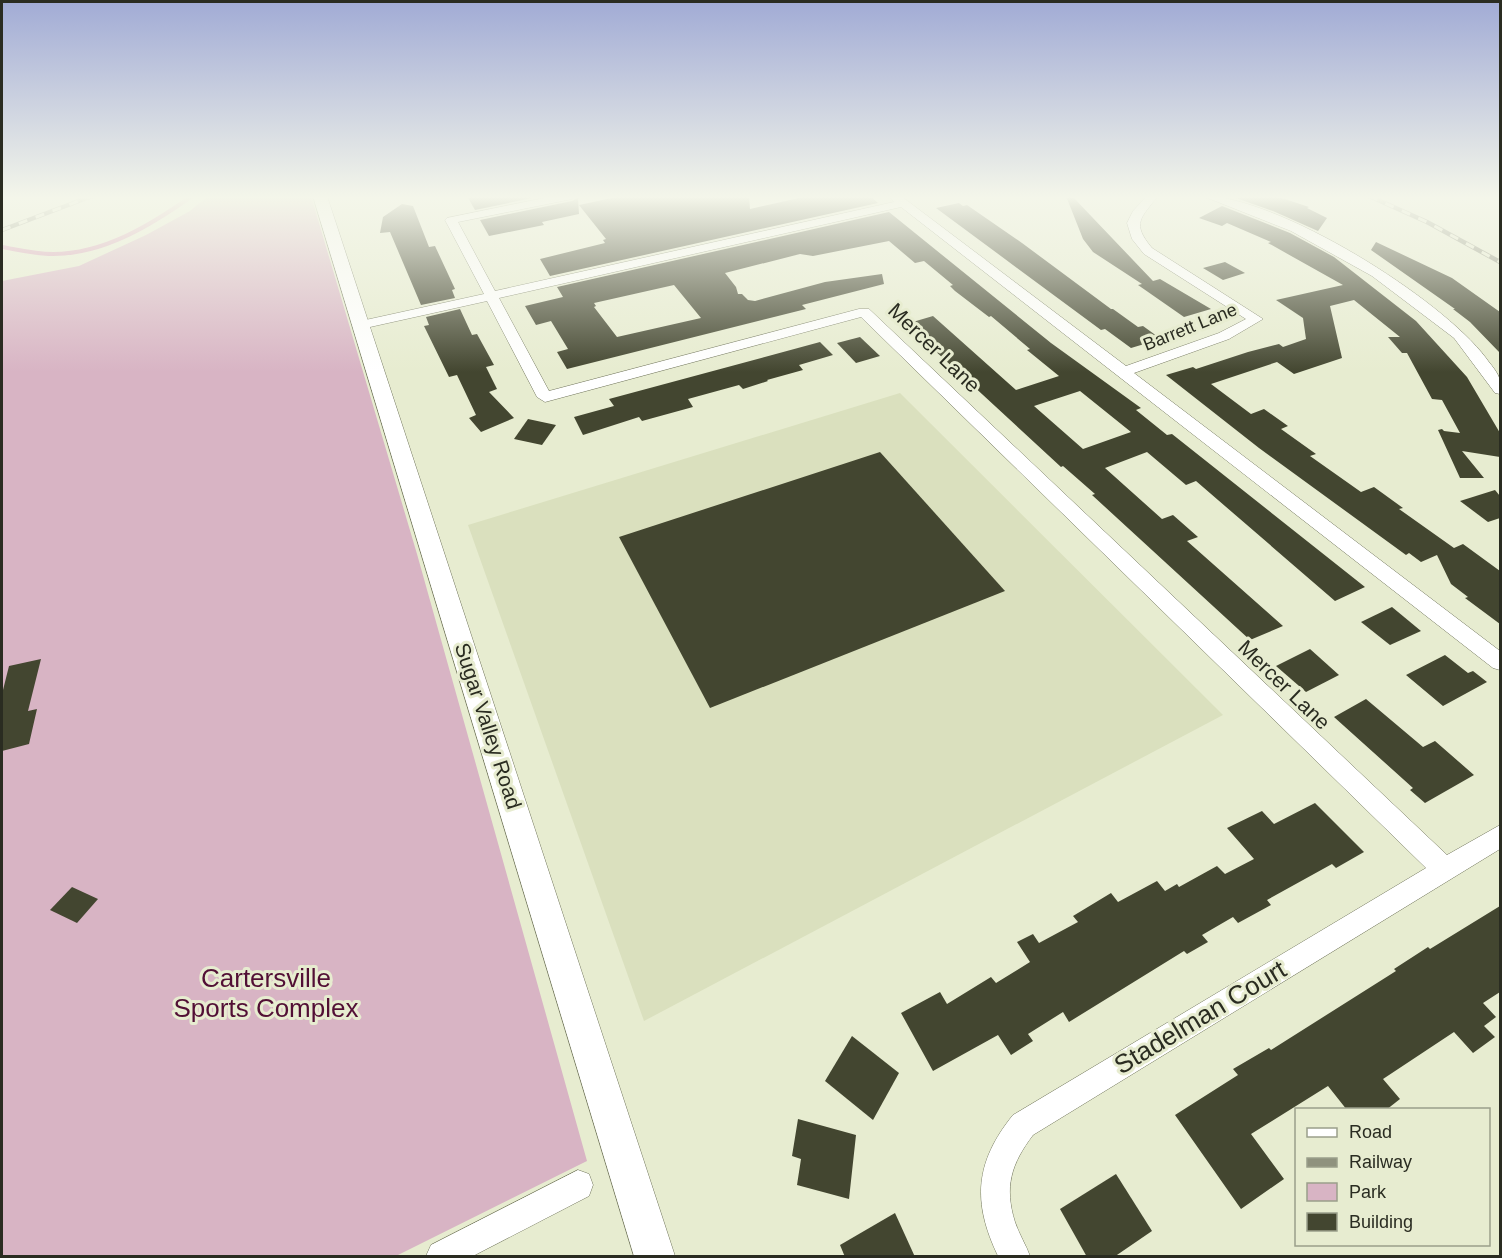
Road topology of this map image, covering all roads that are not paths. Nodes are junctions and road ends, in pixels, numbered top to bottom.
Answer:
1 (339, 255) edge
2 (470, 255) edge
3 (669, 255) edge
4 (971, 255) edge
5 (1154, 255) edge
6 (1343, 255) edge
7 (492, 297) junction
8 (361, 325) junction
9 (1124, 372) junction
10 (1500, 390) edge
11 (1500, 662) edge
12 (1500, 836) edge
13 (1444, 869) junction
14 (578, 1185) dead end
15 (442, 1257) edge
16 (656, 1257) edge
17 (1014, 1257) edge

1 - 8 street, Sugar Valley Road
2 - 7 street, Mercer Lane
3 - 7 street
4 - 9 street
5 - 9 street, Barrett Lane
6 - 10 street
7 - 8 street
7 - 13 street, Mercer Lane
8 - 16 street, Sugar Valley Road
9 - 11 street
12 - 13 street, Stadelman Court
13 - 17 street, Stadelman Court
14 - 15 street

